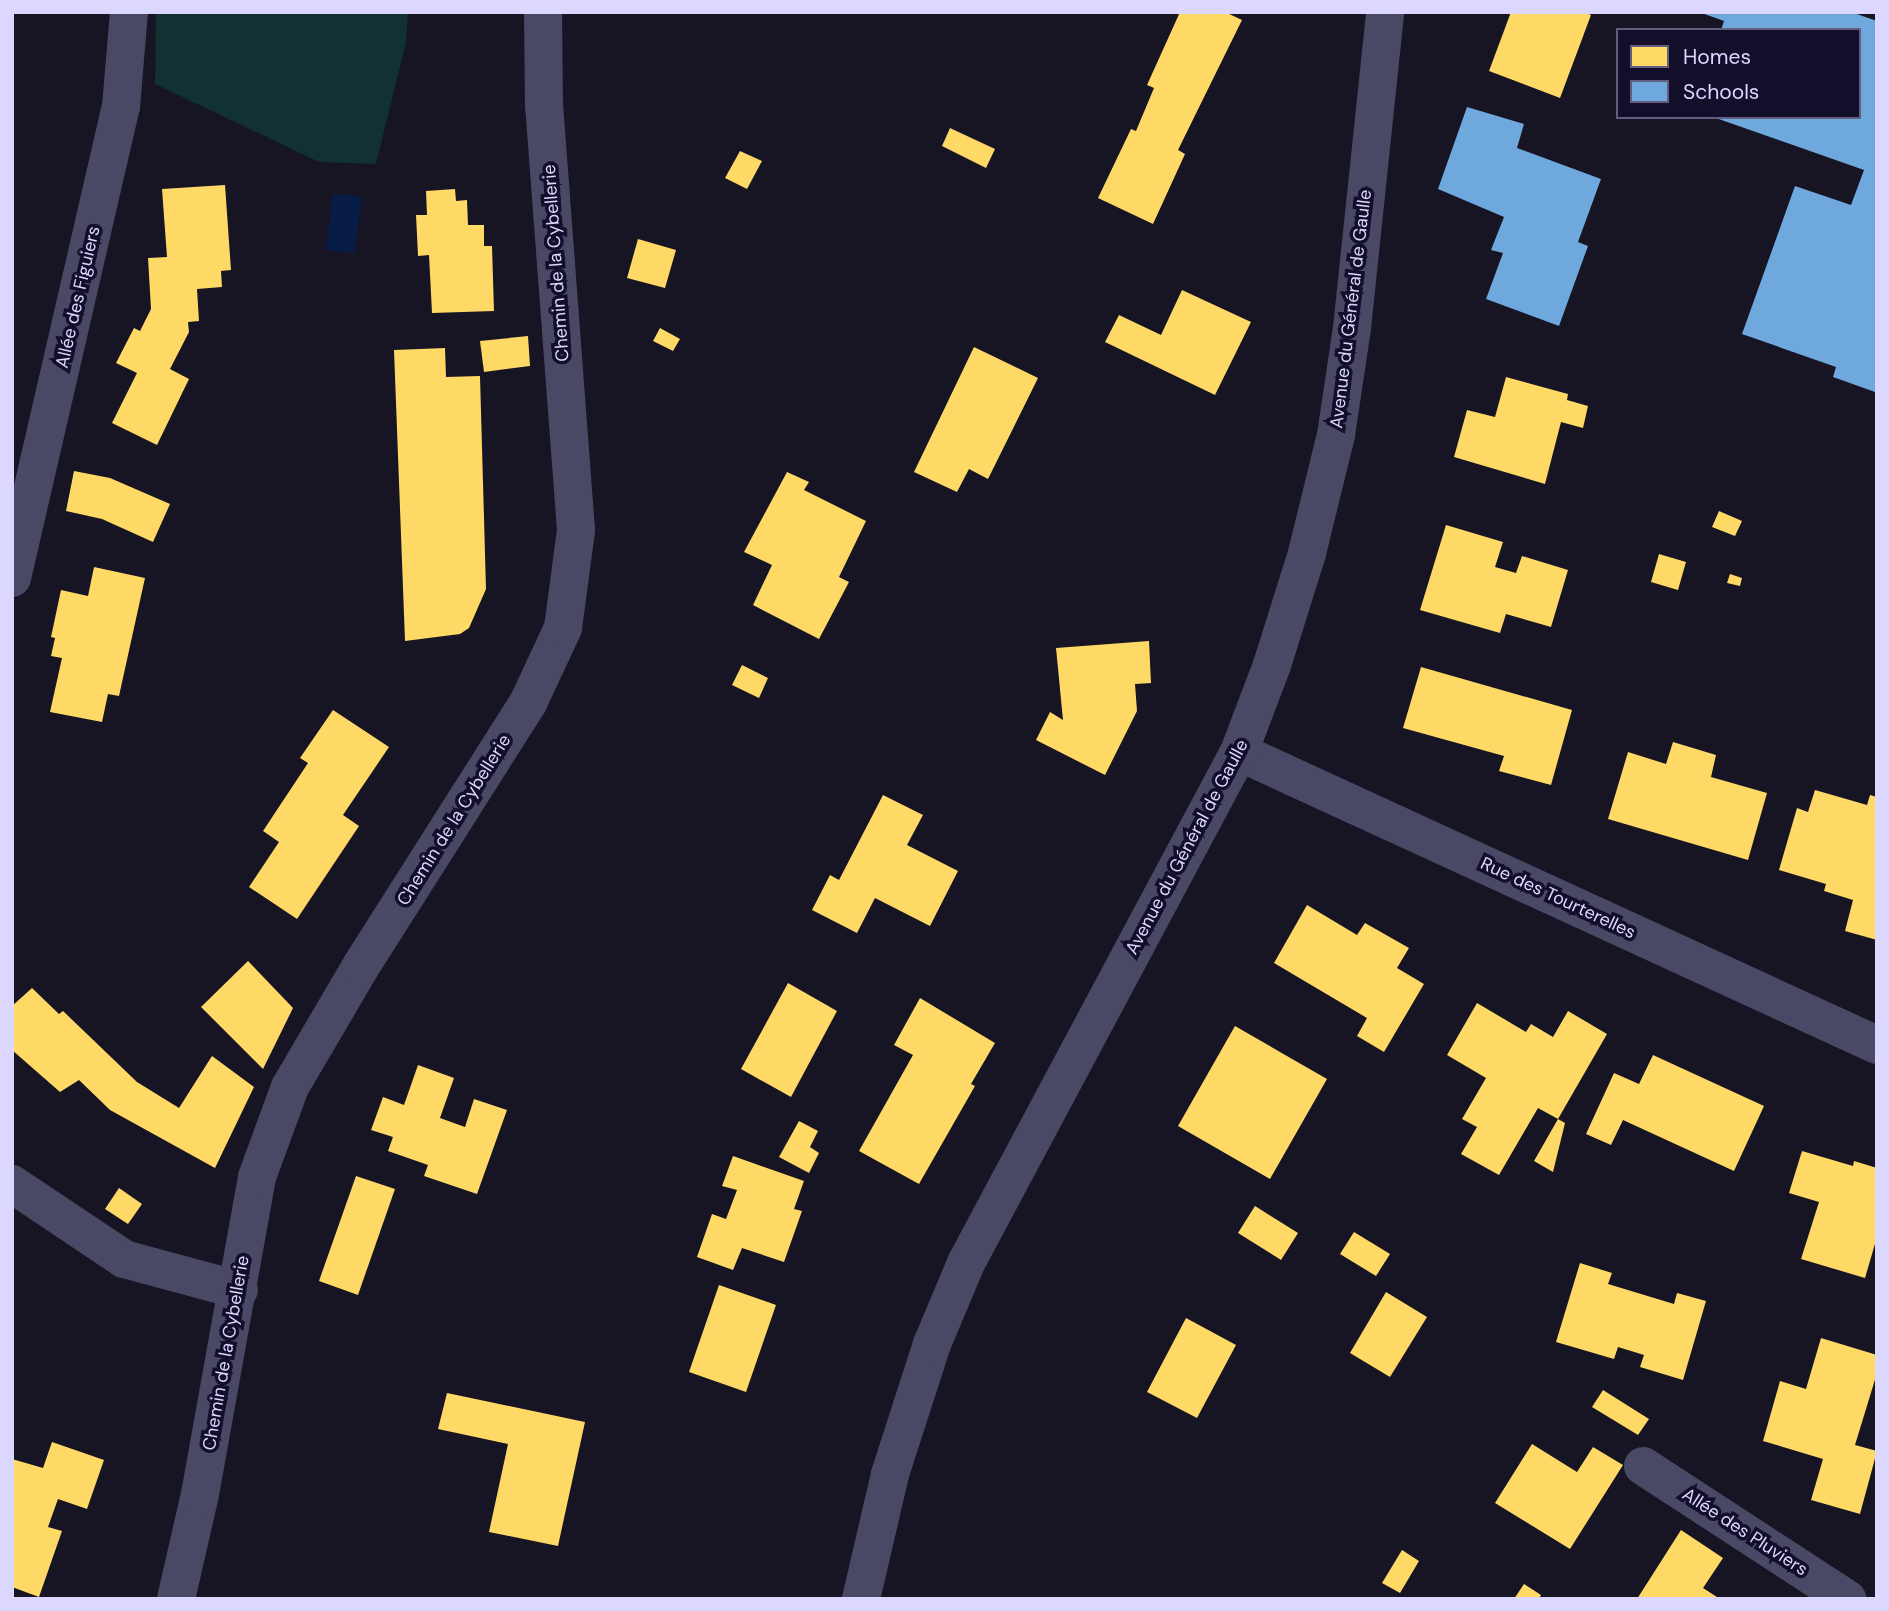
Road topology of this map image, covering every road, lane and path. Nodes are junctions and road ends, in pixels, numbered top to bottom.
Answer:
1 (129, 12) edge
2 (543, 12) edge
3 (1385, 12) edge
4 (12, 578) edge
5 (1239, 752) junction
6 (1877, 1045) edge
7 (12, 1184) edge
8 (239, 1290) junction
9 (1643, 1466) dead end
10 (176, 1599) edge
11 (860, 1599) edge
12 (1847, 1599) edge

1 - 4 street, Allée des Figuiers
2 - 8 street, Chemin de la Cybellerie
3 - 5 street, Avenue du Général de Gaulle
5 - 6 street, Rue des Tourterelles
5 - 11 street, Avenue du Général de Gaulle
7 - 8 street
8 - 10 street, Chemin de la Cybellerie
9 - 12 street, Allée des Pluviers

